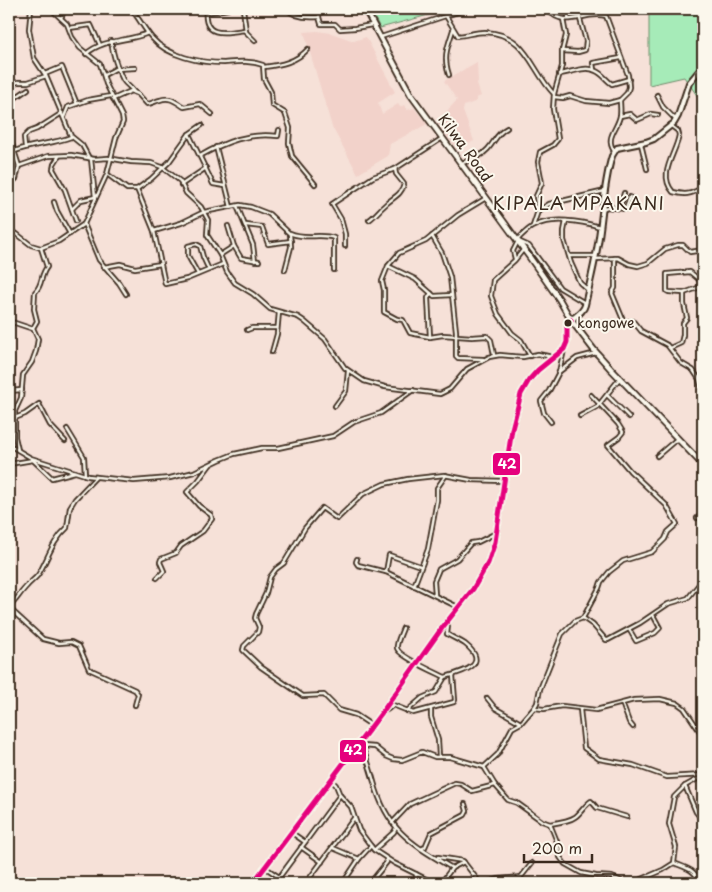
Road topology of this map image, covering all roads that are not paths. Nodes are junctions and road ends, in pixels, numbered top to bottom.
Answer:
1 (31, 9) edge
2 (51, 9) edge
3 (65, 9) edge
4 (131, 9) edge
5 (228, 9) edge
6 (243, 9) edge
7 (287, 9) edge
8 (320, 9) edge
9 (365, 9) edge
10 (467, 9) edge
11 (546, 9) edge
12 (569, 9) edge
13 (205, 10) edge
14 (446, 16) junction
15 (61, 18) junction
16 (319, 18) junction
17 (563, 19) junction
18 (568, 19) junction
19 (580, 19) junction
20 (372, 24) junction
21 (69, 28) junction
22 (453, 30) junction
23 (246, 31) junction
24 (148, 33) junction
25 (380, 38) junction
26 (255, 41) dead end
27 (111, 42) junction
28 (100, 45) junction
29 (308, 49) dead end
30 (562, 51) junction
31 (86, 54) junction
32 (621, 58) junction
33 (117, 64) junction
34 (703, 66) edge
35 (264, 67) junction
36 (135, 68) dead end
37 (119, 69) junction
38 (594, 70) junction
39 (110, 71) junction
40 (559, 74) junction
41 (45, 75) junction
42 (104, 75) junction
43 (449, 75) dead end
44 (629, 79) junction
45 (9, 85) edge
46 (28, 89) dead end
47 (134, 92) junction
48 (554, 95) junction
49 (657, 95) dead end
50 (9, 97) edge
51 (112, 97) junction
52 (620, 100) junction
53 (77, 104) junction
54 (62, 113) junction
55 (212, 114) dead end
56 (658, 115) dead end
57 (620, 116) junction
58 (64, 117) junction
59 (676, 120) junction
60 (202, 125) dead end
61 (670, 126) junction
62 (507, 128) dead end
63 (278, 130) dead end
64 (189, 134) junction
65 (9, 135) edge
66 (72, 137) junction
67 (443, 138) junction
68 (641, 144) junction
69 (25, 147) junction
70 (216, 147) junction
71 (15, 151) junction
72 (614, 151) junction
73 (59, 155) junction
74 (200, 156) junction
75 (90, 158) junction
76 (111, 159) junction
77 (461, 163) junction
78 (19, 166) junction
79 (163, 168) junction
80 (206, 168) junction
81 (395, 169) junction
82 (647, 169) dead end
83 (107, 174) junction
84 (182, 184) junction
85 (315, 184) dead end
86 (9, 185) edge
87 (225, 186) junction
88 (701, 188) dead end
89 (137, 189) junction
90 (605, 191) junction
91 (624, 193) dead end
92 (96, 197) junction
93 (486, 198) junction
94 (630, 198) dead end
95 (54, 202) dead end
96 (237, 206) junction
97 (231, 207) junction
98 (620, 208) junction
99 (72, 209) junction
100 (603, 209) junction
101 (538, 211) junction
102 (204, 212) junction
103 (369, 220) dead end
104 (76, 221) dead end
105 (566, 222) junction
106 (84, 224) junction
107 (246, 225) junction
108 (228, 226) dead end
109 (533, 226) junction
110 (600, 227) junction
111 (9, 230) edge
112 (154, 231) junction
113 (289, 233) junction
114 (70, 234) junction
115 (432, 236) junction
116 (517, 240) junction
117 (291, 241) junction
118 (234, 246) junction
119 (345, 246) dead end
120 (41, 248) junction
121 (524, 248) junction
122 (703, 250) edge
123 (220, 255) junction
124 (570, 256) junction
125 (596, 258) junction
126 (615, 258) junction
127 (515, 260) junction
128 (161, 264) junction
129 (223, 264) junction
130 (388, 266) junction
131 (104, 267) junction
132 (209, 270) junction
133 (285, 270) dead end
134 (334, 270) dead end
135 (198, 274) junction
136 (703, 284) edge
137 (588, 290) junction
138 (684, 292) junction
139 (431, 293) junction
140 (126, 294) dead end
141 (452, 296) junction
142 (585, 303) junction
143 (279, 312) junction
144 (571, 320) junction
145 (9, 321) edge
146 (33, 328) junction
147 (277, 328) junction
148 (247, 330) dead end
149 (455, 336) junction
150 (430, 337) junction
151 (670, 348) junction
152 (564, 350) junction
153 (272, 352) dead end
154 (596, 353) junction
155 (495, 355) junction
156 (530, 356) junction
157 (553, 357) junction
158 (483, 359) junction
159 (348, 371) junction
160 (559, 372) junction
161 (620, 378) junction
162 (22, 390) junction
163 (413, 390) junction
164 (9, 391) edge
165 (591, 395) dead end
166 (607, 395) junction
167 (703, 397) edge
168 (600, 404) junction
169 (9, 405) edge
170 (335, 406) dead end
171 (10, 413) edge
172 (580, 416) dead end
173 (629, 417) dead end
174 (15, 419) junction
175 (551, 422) dead end
176 (67, 429) dead end
177 (678, 438) junction
178 (65, 441) dead end
179 (9, 446) edge
180 (18, 451) junction
181 (657, 456) dead end
182 (32, 459) junction
183 (9, 464) edge
184 (210, 464) junction
185 (703, 465) edge
186 (75, 472) junction
187 (84, 475) junction
188 (446, 475) junction
189 (96, 477) junction
190 (504, 481) junction
191 (703, 513) edge
192 (697, 518) dead end
193 (496, 533) junction
194 (357, 559) dead end
195 (421, 566) junction
196 (386, 572) junction
197 (157, 578) dead end
198 (703, 579) edge
199 (414, 586) junction
200 (435, 595) junction
201 (9, 607) edge
202 (459, 607) junction
203 (653, 615) junction
204 (583, 618) junction
205 (445, 624) junction
206 (403, 628) dead end
207 (629, 629) junction
208 (416, 663) junction
209 (453, 676) junction
210 (445, 677) junction
211 (487, 698) dead end
212 (622, 703) junction
213 (135, 705) dead end
214 (432, 708) junction
215 (534, 708) junction
216 (580, 709) junction
217 (383, 711) junction
218 (407, 711) junction
219 (521, 723) junction
220 (371, 725) junction
221 (633, 727) dead end
222 (703, 736) edge
223 (360, 744) junction
224 (439, 756) junction
225 (484, 767) junction
226 (703, 775) edge
227 (331, 780) junction
228 (495, 785) junction
229 (685, 786) junction
230 (340, 794) junction
231 (465, 804) dead end
232 (628, 817) dead end
233 (354, 818) junction
234 (703, 821) edge
235 (392, 823) junction
236 (550, 824) junction
237 (396, 828) junction
238 (394, 832) junction
239 (400, 832) junction
240 (292, 833) junction
241 (305, 842) junction
242 (371, 846) junction
243 (301, 847) junction
244 (333, 848) junction
245 (421, 849) junction
246 (374, 850) junction
247 (435, 857) junction
248 (359, 859) junction
249 (386, 859) junction
250 (322, 862) junction
251 (464, 862) junction
252 (532, 863) dead end
253 (674, 863) junction
254 (266, 868) junction
255 (452, 868) junction
256 (416, 874) junction
257 (279, 878) junction
258 (10, 881) edge
259 (20, 883) edge
260 (253, 883) edge
261 (275, 883) edge
262 (306, 883) edge
263 (343, 883) edge
264 (370, 883) edge
265 (412, 883) edge
266 (434, 883) edge
267 (442, 883) edge
268 (480, 883) edge
269 (485, 883) edge
270 (626, 883) edge
271 (633, 883) edge
272 (700, 883) edge

1 - 41 street
2 - 15 street
3 - 15 street
4 - 24 street
5 - 13 street
6 - 23 street
7 - 16 street
8 - 16 street
9 - 20 highway, Kilwa Road
10 - 14 street
11 - 17 street
12 - 18 street
13 - 23 street
14 - 22 street
14 - 25 street
15 - 21 street
16 - 20 street
17 - 18 street
17 - 30 street
18 - 19 street
19 - 30 street
19 - 32 street
20 - 25 highway, Kilwa Road
21 - 28 street
21 - 31 street
22 - 43 street
22 - 48 street
23 - 26 street
24 - 27 street
24 - 35 street
25 - 67 highway, Kilwa Road
27 - 28 street
27 - 33 street
28 - 31 street
29 - 35 street
30 - 40 street
31 - 42 street
32 - 38 street
32 - 44 street
33 - 37 street
33 - 39 street
34 - 59 main road
35 - 85 street
36 - 37 street
37 - 39 street
37 - 47 street
38 - 40 street
38 - 44 street
39 - 42 street
40 - 48 street
41 - 45 street
41 - 53 street
41 - 54 street
42 - 51 street
44 - 52 street
46 - 50 street
47 - 51 street
47 - 55 street
48 - 52 street
48 - 101 street
49 - 59 street
51 - 53 street
51 - 76 street
52 - 57 street
53 - 58 street
54 - 58 street
54 - 69 street
56 - 57 street
57 - 72 street
58 - 66 street
59 - 61 main road
60 - 64 street
61 - 68 main road
61 - 88 street
62 - 77 street
63 - 70 street
64 - 74 street
64 - 79 street
65 - 71 street
66 - 69 street
66 - 75 street
67 - 77 highway, Kilwa Road
67 - 81 street
68 - 72 main road
68 - 82 street
69 - 71 street
70 - 74 street
70 - 87 street
71 - 78 street
72 - 90 main road
73 - 75 street
73 - 78 street
73 - 99 street
74 - 80 street
75 - 76 street
75 - 92 street
76 - 79 street
76 - 83 street
77 - 93 highway, Kilwa Road
78 - 86 street
79 - 84 street
79 - 89 street
80 - 84 street
80 - 87 street
81 - 103 street
81 - 119 street
83 - 89 street
83 - 92 street
84 - 102 street
87 - 97 street
89 - 112 street
90 - 100 main road
90 - 101 street
91 - 98 street
92 - 99 street
92 - 106 street
93 - 115 street
93 - 116 highway, Kilwa Road
94 - 98 street
95 - 114 street
96 - 97 street
96 - 107 street
96 - 113 street
97 - 102 street
98 - 100 street
99 - 104 street
100 - 110 main road
101 - 109 street
102 - 112 street
102 - 123 street
105 - 109 street
105 - 110 street
105 - 124 street
106 - 114 street
106 - 131 street
107 - 117 street
107 - 118 street
108 - 118 street
109 - 116 street
110 - 125 main road
111 - 120 street
112 - 128 street
113 - 117 street
113 - 134 street
114 - 120 street
115 - 130 street
115 - 141 street
116 - 121 highway, Kilwa Road
116 - 127 street
116 - 142 street
117 - 133 street
118 - 123 street
120 - 146 street
121 - 127 street
121 - 144 highway, Kilwa Road
122 - 126 street
123 - 129 street
124 - 125 street
124 - 137 street
125 - 126 street
125 - 137 main road
126 - 151 street
127 - 156 street
128 - 131 street
128 - 135 street
129 - 132 street
129 - 143 street
130 - 139 street
130 - 150 street
131 - 140 street
132 - 135 street
132 - 135 street
136 - 138 street
136 - 138 street
137 - 142 main road
138 - 151 street
139 - 141 street
139 - 150 street
141 - 149 street
142 - 144 main road
143 - 147 street
143 - 159 street
144 - 152 main road
144 - 154 highway, Kilwa Road
145 - 146 street
146 - 162 street
147 - 148 street
147 - 153 street
149 - 150 street
149 - 155 street
149 - 158 street
151 - 167 street
152 - 157 main road
152 - 160 street
154 - 160 street
154 - 161 highway, Kilwa Road
155 - 156 street
155 - 158 street
156 - 157 street
157 - 190 main road
158 - 163 street
159 - 163 street
159 - 170 street
160 - 175 street
161 - 166 street
161 - 177 highway, Kilwa Road
162 - 164 street
162 - 174 street
163 - 184 street
165 - 168 street
166 - 168 street
166 - 173 street
168 - 172 street
168 - 204 street
169 - 171 street
171 - 174 street
174 - 178 street
174 - 180 street
176 - 187 street
177 - 181 street
177 - 185 highway, Kilwa Road
179 - 180 street
180 - 182 street
182 - 183 street
182 - 186 street
182 - 186 street
184 - 189 street
184 - 197 street
186 - 187 street
187 - 189 street
188 - 190 street
188 - 195 street
188 - 220 street
189 - 201 street
190 - 193 main road
191 - 192 street
193 - 200 street
193 - 202 main road
194 - 196 street
195 - 196 street
195 - 199 street
196 - 199 street
198 - 203 street
199 - 200 street
200 - 202 street
201 - 213 street
202 - 205 main road
203 - 207 street
203 - 207 street
204 - 207 street
204 - 215 street
205 - 208 main road
205 - 209 street
206 - 208 street
208 - 210 street
208 - 217 main road
209 - 210 street
209 - 214 street
210 - 218 street
211 - 219 street
212 - 216 street
212 - 221 street
212 - 222 street
214 - 218 street
214 - 224 street
215 - 216 street
215 - 219 street
216 - 226 street
217 - 218 street
217 - 220 main road
219 - 225 street
220 - 223 main road
223 - 224 street
223 - 227 main road
223 - 235 street
224 - 225 street
225 - 228 street
226 - 229 street
227 - 230 street
227 - 240 main road
228 - 235 street
228 - 236 street
229 - 234 street
229 - 253 street
230 - 233 street
230 - 241 street
231 - 245 street
232 - 236 street
233 - 242 street
233 - 244 street
235 - 237 street
236 - 270 street
237 - 238 street
237 - 239 street
238 - 239 street
238 - 246 street
239 - 245 street
240 - 241 street
240 - 254 main road
241 - 243 street
242 - 246 street
242 - 248 street
243 - 250 street
243 - 257 street
244 - 248 street
244 - 250 street
245 - 247 street
246 - 249 street
247 - 251 street
247 - 255 street
248 - 263 street
249 - 256 street
249 - 264 street
250 - 262 street
251 - 255 street
251 - 268 street
252 - 269 street
253 - 271 street
253 - 272 street
254 - 257 street
254 - 260 main road
255 - 267 street
256 - 265 street
256 - 266 street
257 - 261 street
258 - 259 street

